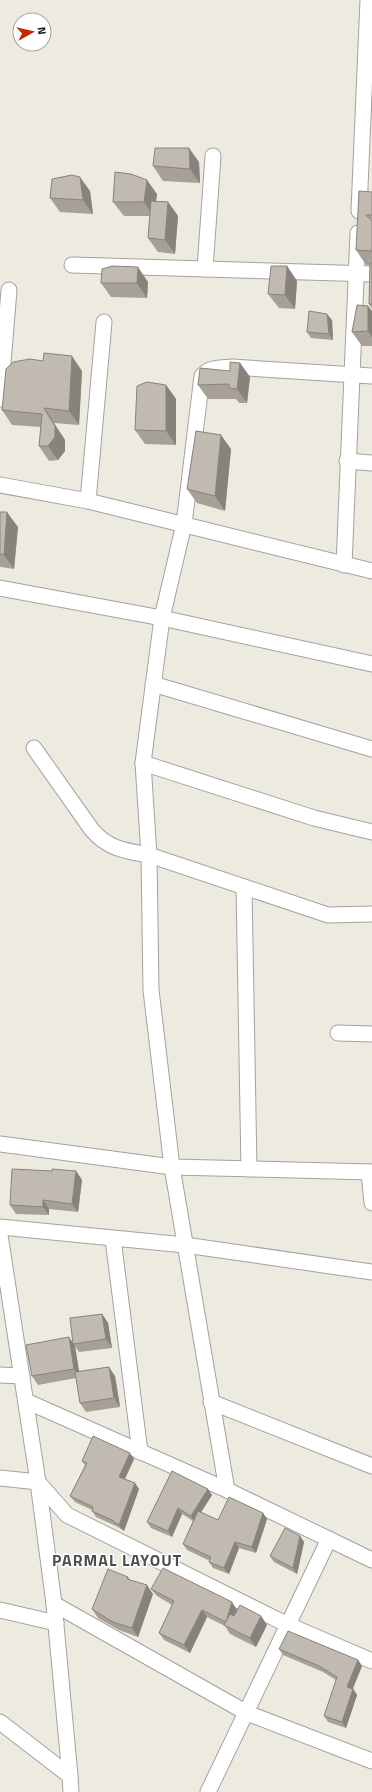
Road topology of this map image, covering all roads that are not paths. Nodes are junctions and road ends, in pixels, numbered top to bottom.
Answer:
1 (368, 0) edge
2 (213, 156) dead end
3 (72, 265) dead end
4 (205, 269) junction
5 (356, 273) junction
6 (372, 274) edge
7 (9, 290) dead end
8 (104, 322) dead end
9 (352, 374) junction
10 (372, 376) edge
11 (0, 399) edge
12 (347, 461) junction
13 (372, 462) edge
14 (0, 485) edge
15 (88, 501) junction
16 (184, 524) junction
17 (344, 565) junction
18 (372, 571) edge
19 (0, 588) edge
20 (162, 618) junction
21 (372, 664) edge
22 (153, 684) junction
23 (34, 748) dead end
24 (372, 749) edge
25 (143, 763) junction
26 (372, 832) edge
27 (149, 855) junction
28 (244, 887) junction
29 (372, 914) edge
30 (338, 1033) dead end
31 (372, 1034) edge
32 (0, 1144) edge
33 (172, 1167) junction
34 (249, 1169) junction
35 (371, 1172) edge
36 (372, 1203) edge
37 (0, 1227) edge
38 (0, 1235) edge
39 (113, 1239) junction
40 (185, 1245) junction
41 (372, 1272) edge
42 (4, 1284) edge
43 (0, 1375) edge
44 (22, 1376) junction
45 (26, 1401) junction
46 (212, 1402) junction
47 (140, 1452) junction
48 (372, 1466) edge
49 (0, 1478) edge
50 (38, 1482) junction
51 (227, 1490) junction
52 (329, 1539) junction
53 (372, 1560) edge
54 (54, 1604) junction
55 (0, 1610) edge
56 (56, 1623) junction
57 (288, 1624) junction
58 (372, 1661) edge
59 (247, 1713) junction
60 (0, 1722) edge
61 (372, 1761) edge
62 (70, 1776) junction
63 (71, 1792) edge
64 (208, 1792) edge

1 - 5 street
2 - 4 street
3 - 4 street
4 - 5 street
5 - 6 street
5 - 9 street
7 - 11 street
8 - 15 street
9 - 10 street
9 - 12 street
9 - 16 street
12 - 13 street
12 - 17 street
14 - 15 street
15 - 16 street
16 - 17 street
16 - 20 street
17 - 18 street
19 - 20 street
20 - 21 street
20 - 22 street
22 - 24 street
22 - 25 street
23 - 27 street
25 - 26 street
25 - 27 street
27 - 28 street
27 - 33 street
28 - 29 street
28 - 34 street
30 - 31 street
32 - 33 street
33 - 34 street
33 - 40 street
34 - 35 street
35 - 36 street
37 - 39 street
38 - 42 street
39 - 40 street
39 - 47 street
40 - 41 street
40 - 46 street
42 - 44 street
43 - 44 street
44 - 45 street
45 - 47 street
45 - 50 street
46 - 48 street
46 - 51 street
47 - 51 street
49 - 50 street
50 - 54 street
50 - 57 street
51 - 52 street
52 - 53 street
52 - 57 street
54 - 56 street
54 - 59 street
55 - 56 street
56 - 62 street
57 - 58 street
57 - 59 street
59 - 61 street
59 - 64 street
60 - 62 street
62 - 63 street

